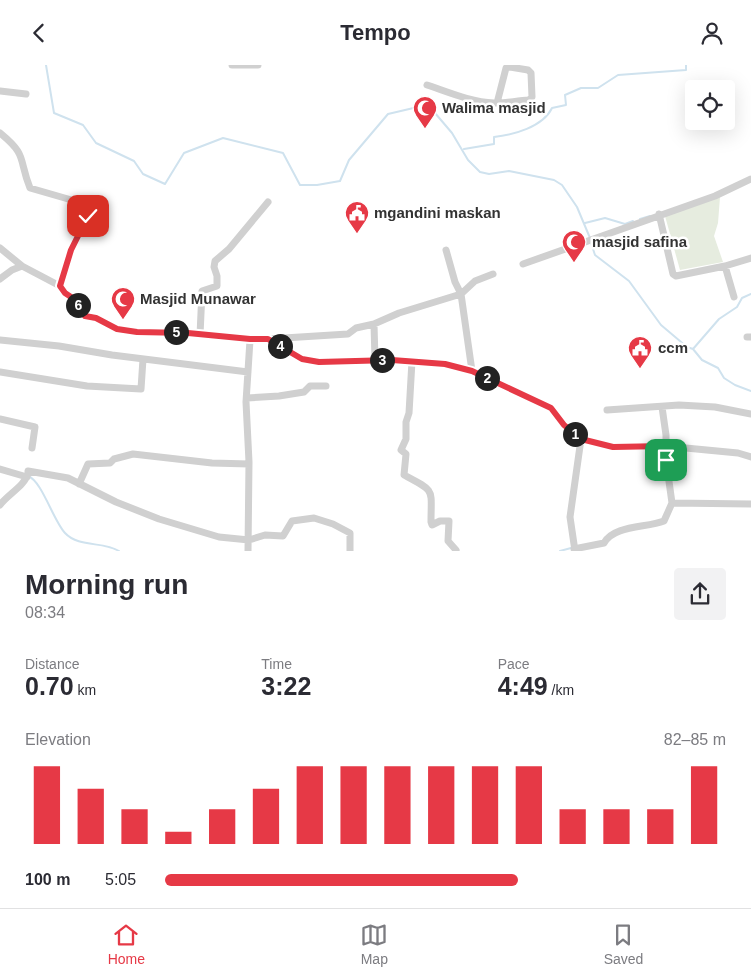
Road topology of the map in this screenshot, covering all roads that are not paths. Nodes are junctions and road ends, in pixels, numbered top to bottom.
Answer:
1 (232, 65) edge
2 (258, 65) edge
3 (427, 85) dead end
4 (0, 91) edge
5 (26, 94) dead end
6 (497, 103) junction
7 (0, 133) edge
8 (751, 179) edge
9 (268, 202) dead end
10 (659, 214) junction
11 (0, 248) edge
12 (446, 250) dead end
13 (751, 258) edge
14 (523, 264) dead end
15 (725, 266) junction
16 (22, 267) junction
17 (494, 274) dead end
18 (0, 279) edge
19 (60, 286) junction
20 (461, 293) junction
21 (734, 297) dead end
22 (374, 324) junction
23 (200, 335) junction
24 (250, 339) junction
25 (268, 339) junction
26 (0, 340) edge
27 (143, 359) junction
28 (375, 360) junction
29 (412, 361) junction
30 (472, 371) junction
31 (0, 372) edge
32 (248, 373) junction
33 (326, 386) dead end
34 (247, 397) junction
35 (662, 407) junction
36 (607, 410) dead end
37 (751, 414) edge
38 (0, 419) edge
39 (581, 439) junction
40 (665, 446) junction
41 (32, 448) dead end
42 (751, 457) edge
43 (249, 464) junction
44 (0, 469) edge
45 (27, 474) junction
46 (79, 484) junction
47 (672, 503) junction
48 (751, 504) edge
49 (0, 505) edge
50 (249, 540) junction
51 (604, 547) edge
52 (575, 549) edge
53 (456, 550) edge
54 (248, 551) edge
55 (350, 551) edge

1 - 2 street
3 - 6 street
4 - 5 street
6 - 6 street
7 - 19 street
8 - 10 street
9 - 23 street
10 - 14 street
10 - 15 street
11 - 16 street
12 - 20 street
13 - 15 street
15 - 21 street
16 - 18 street
16 - 19 street
17 - 20 street
19 - 23 street
20 - 22 street
20 - 30 street
22 - 25 street
22 - 28 street
23 - 24 street
24 - 25 street
24 - 32 street
25 - 28 street
26 - 27 street
27 - 31 street
27 - 32 street
28 - 29 street
29 - 30 street
29 - 53 street
30 - 39 street
32 - 34 street
33 - 34 street
34 - 43 street
35 - 36 street
35 - 37 street
35 - 40 street
38 - 41 street
39 - 40 street
39 - 52 street
40 - 42 street
40 - 47 street
43 - 46 street
43 - 50 street
44 - 45 street
45 - 46 street
45 - 49 street
46 - 50 street
47 - 48 street
47 - 51 street
50 - 54 street
50 - 55 street
51 - 52 street

